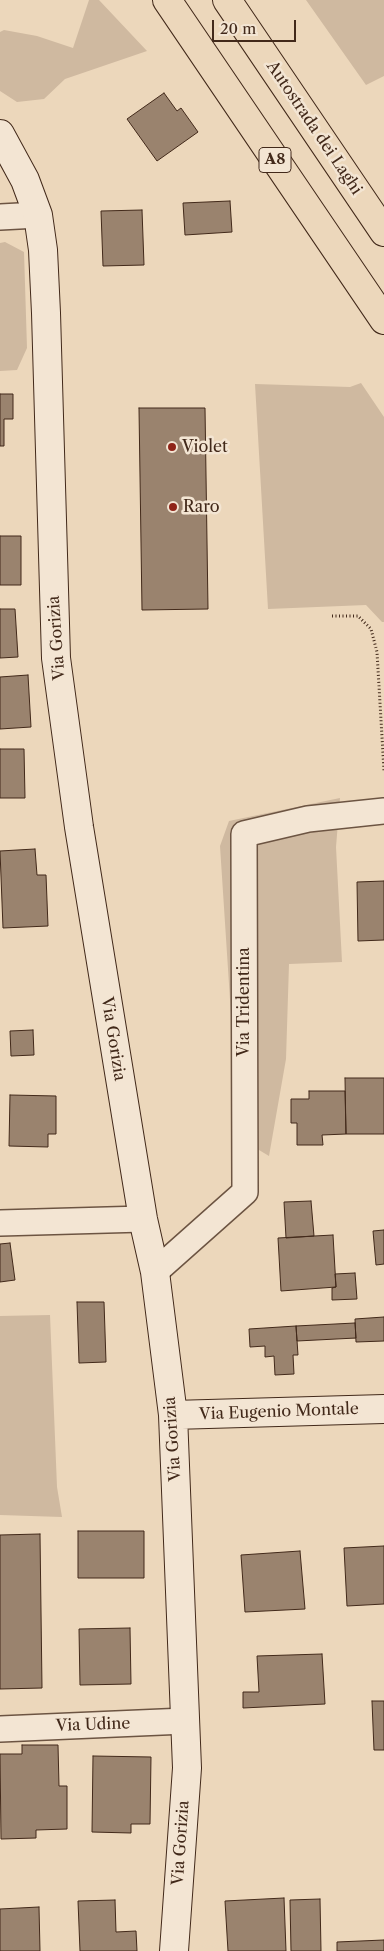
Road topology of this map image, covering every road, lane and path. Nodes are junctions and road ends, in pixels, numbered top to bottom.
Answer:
1 (167, 0) edge
2 (227, 0) edge
3 (0, 134) edge
4 (38, 214) junction
5 (0, 216) edge
6 (384, 232) edge
7 (384, 320) edge
8 (332, 616) dead end
9 (384, 771) edge
10 (384, 811) edge
11 (142, 1219) junction
12 (0, 1222) edge
13 (155, 1272) junction
14 (384, 1409) edge
15 (173, 1415) junction
16 (185, 1721) junction
17 (0, 1729) edge
18 (174, 1951) edge

1 - 7 highway, A8
2 - 6 highway, Autostrada dei Laghi
3 - 4 street, Via Gorizia
4 - 5 street
4 - 11 street, Via Gorizia
8 - 9 path
10 - 13 street, Via Tridentina
11 - 12 street
11 - 13 street, Via Gorizia
13 - 15 street, Via Gorizia
14 - 15 street, Via Eugenio Montale
15 - 16 street, Via Gorizia
16 - 17 street, Via Udine
16 - 18 street, Via Gorizia

